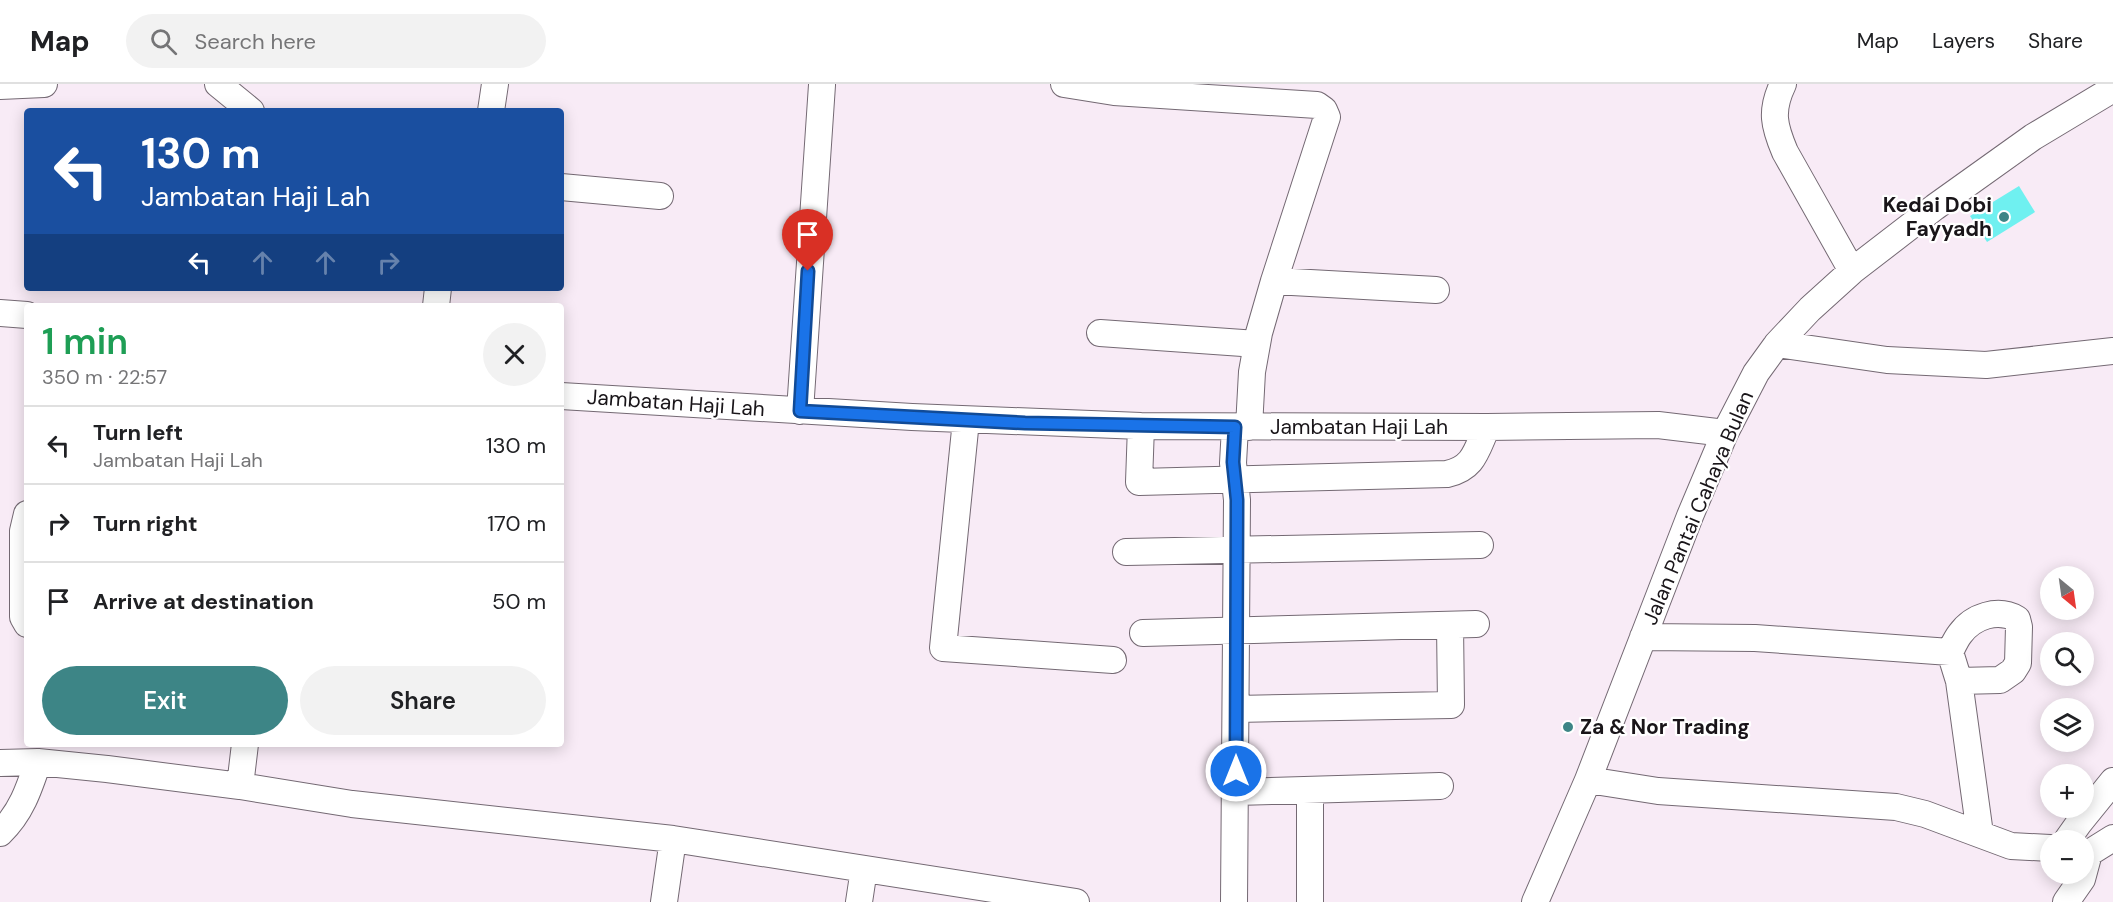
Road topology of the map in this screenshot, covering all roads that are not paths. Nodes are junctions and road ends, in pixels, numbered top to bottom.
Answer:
1 (44, 84) edge
2 (219, 84) edge
3 (495, 84) edge
4 (1064, 84) edge
5 (1783, 84) edge
6 (822, 85) edge
7 (0, 86) edge
8 (2113, 88) edge
9 (247, 108) edge
10 (491, 108) edge
11 (564, 187) edge
12 (660, 196) dead end
13 (1852, 271) junction
14 (1274, 281) junction
15 (1436, 290) dead end
16 (0, 313) edge
17 (24, 315) edge
18 (1101, 333) dead end
19 (1257, 344) junction
20 (1777, 344) junction
21 (2113, 351) edge
22 (564, 396) edge
23 (800, 411) junction
24 (966, 420) junction
25 (1140, 426) junction
26 (1242, 427) junction
27 (1487, 428) junction
28 (1725, 433) junction
29 (1235, 480) junction
30 (24, 527) edge
31 (1480, 545) dead end
32 (1237, 550) junction
33 (1126, 552) dead end
34 (24, 619) edge
35 (1476, 624) dead end
36 (1450, 625) junction
37 (1237, 630) junction
38 (1143, 633) dead end
39 (1643, 637) junction
40 (1950, 652) junction
41 (1113, 660) dead end
42 (1959, 681) junction
43 (1236, 708) junction
44 (245, 747) edge
45 (38, 762) junction
46 (0, 763) edge
47 (1588, 780) junction
48 (2113, 781) edge
49 (240, 786) junction
50 (1440, 786) dead end
51 (1310, 790) junction
52 (1236, 792) junction
53 (2074, 830) edge
54 (0, 833) edge
55 (1980, 834) junction
56 (2113, 838) edge
57 (673, 840) junction
58 (2040, 847) edge
59 (2094, 849) edge
60 (2094, 856) edge
61 (2113, 863) edge
62 (864, 869) junction
63 (2079, 884) edge
64 (664, 902) edge
65 (859, 902) edge
66 (1076, 902) edge
67 (1234, 902) edge
68 (1310, 902) edge
69 (1535, 902) edge
70 (2066, 902) edge

1 - 7 street
2 - 9 street
3 - 10 street
4 - 14 street
5 - 13 street
6 - 23 street
8 - 13 street, Jalan Pantai Cahaya Bulan
11 - 12 street
13 - 20 street, Jalan Pantai Cahaya Bulan
14 - 15 street
14 - 19 street
16 - 17 street
18 - 19 street
19 - 26 street
20 - 21 street
20 - 28 street, Jalan Pantai Cahaya Bulan
22 - 23 street, Jambatan Haji Lah
23 - 24 street, Jambatan Haji Lah
24 - 25 street, Jambatan Haji Lah
24 - 41 street
25 - 26 street, Jambatan Haji Lah
25 - 29 street
26 - 27 street, Jambatan Haji Lah
26 - 29 street
27 - 28 street, Jambatan Haji Lah
27 - 29 street
28 - 39 street, Jalan Pantai Cahaya Bulan
29 - 32 street
30 - 34 street
31 - 32 street
32 - 33 street
32 - 37 street
35 - 36 street
36 - 37 street
36 - 43 street
37 - 38 street
37 - 43 street
39 - 40 street
39 - 47 street, Jalan Pantai Cahaya Bulan
40 - 42 street
40 - 42 street
42 - 55 street
43 - 52 street
44 - 49 street
45 - 46 street
45 - 49 street
45 - 54 street
47 - 55 street
47 - 69 street, Jalan Pantai Cahaya Bulan
48 - 53 street
49 - 57 street
50 - 51 street
51 - 52 street
51 - 68 street
52 - 67 street
55 - 58 street
56 - 59 street
57 - 62 street
57 - 64 street
60 - 61 street
62 - 65 street
62 - 66 street
63 - 70 street

